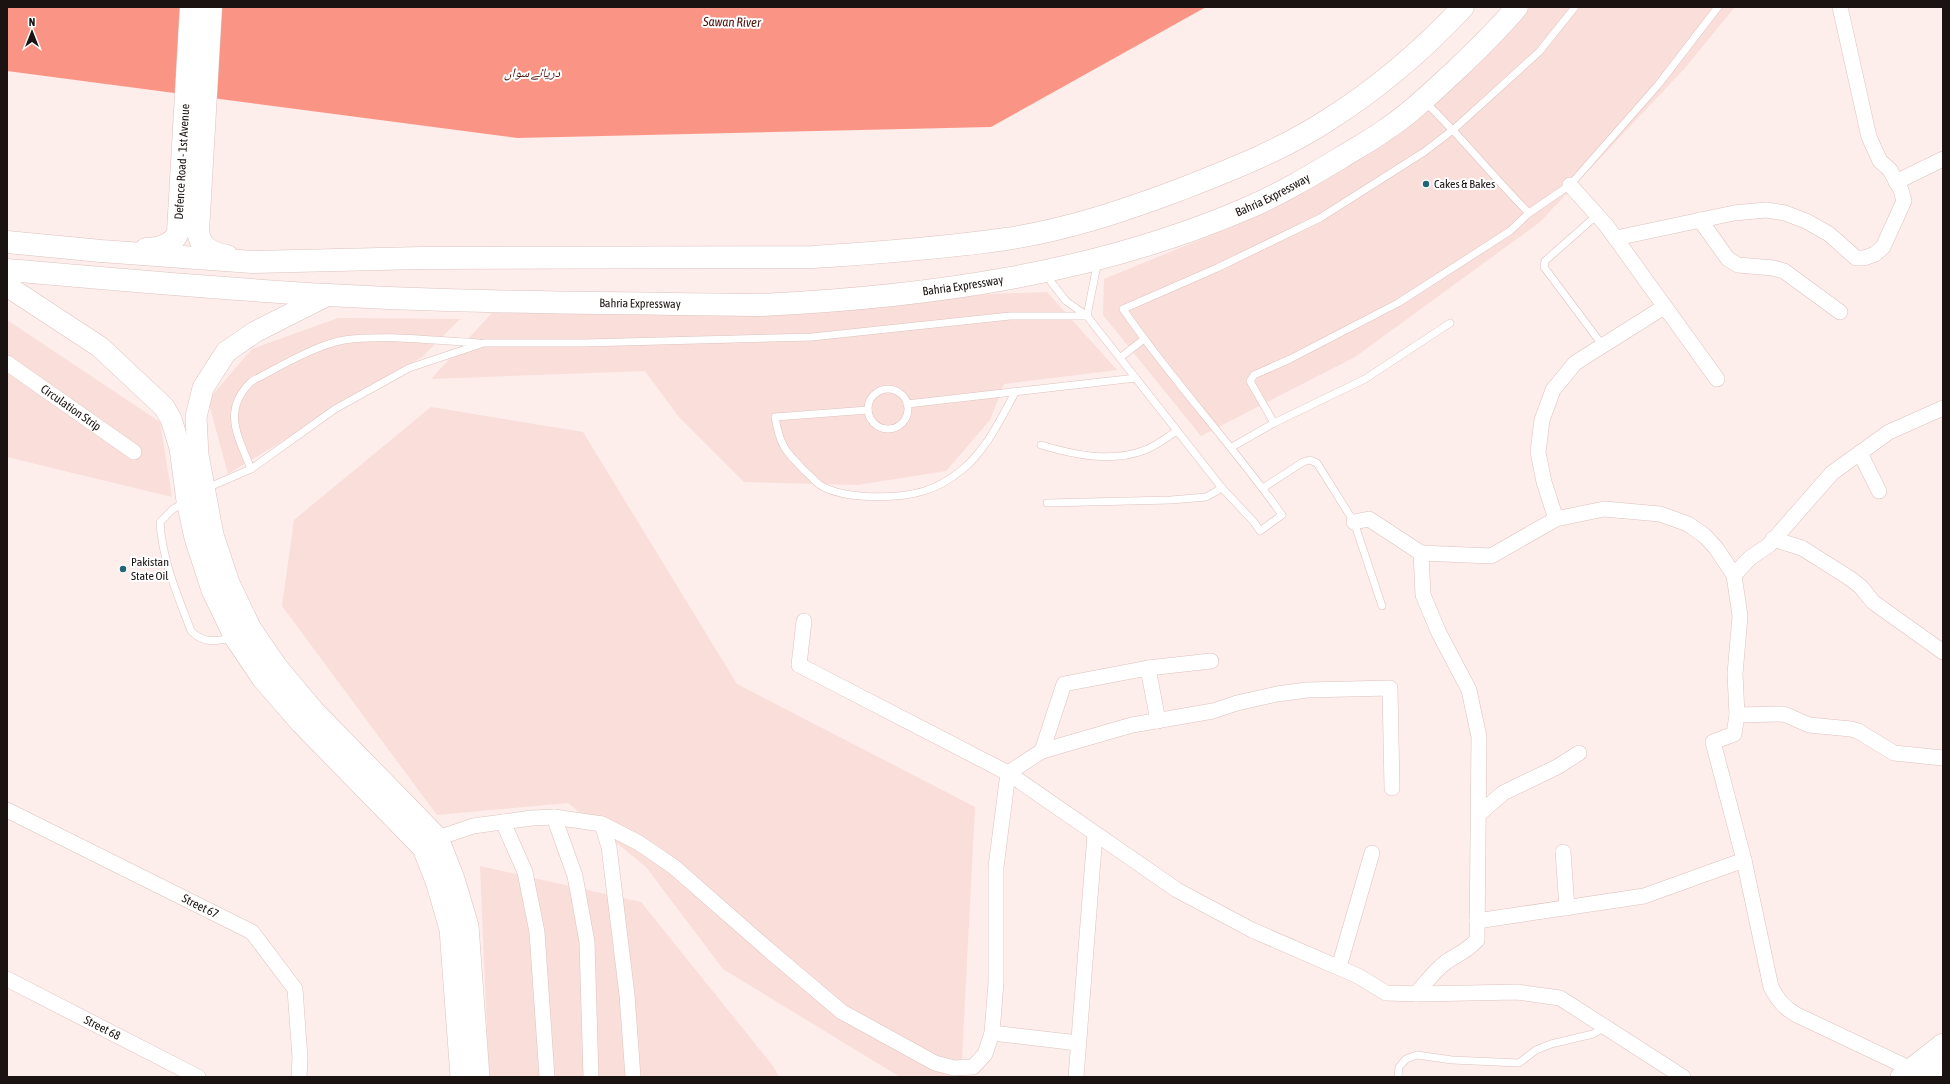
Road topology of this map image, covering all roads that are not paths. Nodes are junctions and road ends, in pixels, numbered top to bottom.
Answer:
1 (191, 7) edge
2 (212, 7) edge
3 (1463, 7) edge
4 (1517, 7) edge
5 (1575, 7) edge
6 (1718, 7) edge
7 (1840, 7) edge
8 (1424, 100) junction
9 (1454, 129) junction
10 (1943, 159) edge
11 (1896, 182) junction
12 (1570, 185) junction
13 (1528, 213) junction
14 (1597, 215) junction
15 (1700, 220) junction
16 (188, 232) junction
17 (1616, 238) junction
18 (7, 242) edge
19 (101, 251) junction
20 (1098, 259) junction
21 (252, 262) junction
22 (7, 270) edge
23 (1042, 272) junction
24 (7, 286) edge
25 (328, 295) junction
26 (1664, 307) junction
27 (1840, 312) dead end
28 (1087, 316) junction
29 (1450, 323) dead end
30 (1144, 339) junction
31 (484, 343) junction
32 (1603, 346) junction
33 (1120, 357) junction
34 (7, 363) edge
35 (1136, 378) junction
36 (1717, 379) dead end
37 (1016, 391) junction
38 (907, 404) junction
39 (1943, 408) edge
40 (868, 410) junction
41 (1274, 423) junction
42 (1177, 431) junction
43 (1042, 445) dead end
44 (1232, 447) junction
45 (134, 452) dead end
46 (1860, 453) junction
47 (251, 470) junction
48 (1222, 488) junction
49 (1263, 488) junction
50 (1879, 491) dead end
51 (195, 495) junction
52 (1047, 503) dead end
53 (1556, 519) junction
54 (1354, 522) junction
55 (1773, 539) junction
56 (1421, 553) junction
57 (1734, 575) junction
58 (1382, 606) dead end
59 (804, 621) dead end
60 (235, 638) junction
61 (1943, 652) edge
62 (1211, 660) dead end
63 (1148, 668) junction
64 (1737, 715) junction
65 (1158, 721) junction
66 (1042, 751) junction
67 (1579, 753) dead end
68 (1943, 758) edge
69 (1008, 773) junction
70 (1392, 788) dead end
71 (7, 810) edge
72 (1478, 814) junction
73 (554, 817) junction
74 (503, 822) junction
75 (602, 824) junction
76 (1095, 834) junction
77 (438, 838) junction
78 (1563, 852) dead end
79 (1372, 853) dead end
80 (1744, 860) junction
81 (1567, 908) junction
82 (1477, 921) junction
83 (1339, 967) junction
84 (7, 979) edge
85 (1416, 994) junction
86 (1606, 1026) junction
87 (992, 1033) junction
88 (1078, 1043) junction
89 (1943, 1044) edge
90 (1943, 1069) edge
91 (1910, 1071) edge
92 (198, 1077) edge
93 (299, 1077) edge
94 (461, 1077) edge
95 (479, 1077) edge
96 (547, 1077) edge
97 (591, 1077) edge
98 (633, 1077) edge
99 (1076, 1077) edge
100 (1398, 1077) edge
101 (1683, 1077) edge

1 - 16 main road, Defence Road - 1st Avenue
2 - 16 main road, Defence Road - 1st Avenue
3 - 21 main road
4 - 8 main road, Bahria Expressway
5 - 9 lane
6 - 12 lane
7 - 11 street
8 - 9 lane
8 - 20 main road, Bahria Expressway
9 - 13 lane
9 - 30 lane
10 - 11 street
11 - 15 street
12 - 13 lane
12 - 14 street
13 - 41 lane
14 - 17 street
14 - 32 lane
15 - 17 street
15 - 27 street
16 - 19 main road, Defence Road - 1st Avenue
16 - 21 main road, Defence Road - 1st Avenue
17 - 26 street
18 - 19 main road
19 - 21 main road
20 - 23 main road, Bahria Expressway
20 - 28 lane
22 - 25 main road, Bahria Expressway
23 - 25 main road, Bahria Expressway
23 - 28 lane
24 - 51 main road
25 - 51 main road
26 - 32 street
26 - 36 street
28 - 31 lane
28 - 33 lane
29 - 41 lane
30 - 33 lane
30 - 44 lane
31 - 47 lane
31 - 47 lane
32 - 53 street
33 - 35 lane
34 - 45 street, Circulation Strip
35 - 37 lane
35 - 42 lane
37 - 38 lane
37 - 40 lane
38 - 40 lane
38 - 40 lane
39 - 46 street
41 - 44 lane
42 - 43 lane
42 - 48 lane
44 - 49 lane
46 - 50 street
46 - 55 street
47 - 51 lane
48 - 49 lane
48 - 52 lane
49 - 54 lane
51 - 60 main road
51 - 60 lane
51 - 77 main road
53 - 56 street
53 - 57 street
54 - 56 street
54 - 58 lane
55 - 57 street
55 - 61 street
56 - 72 street
57 - 64 street
59 - 69 street
60 - 94 main road
62 - 63 street
63 - 65 street
63 - 66 street
64 - 68 street
64 - 80 street
65 - 66 street
65 - 70 street
66 - 69 street
67 - 72 street
69 - 76 street
69 - 87 street
71 - 93 street, Street 67
72 - 82 street
73 - 74 street
73 - 75 street
73 - 97 street
74 - 77 street
74 - 96 street
75 - 87 street
75 - 98 street
76 - 83 street
76 - 88 street
77 - 95 main road
78 - 81 street
79 - 83 street
80 - 81 street
80 - 91 street
81 - 82 street
82 - 85 street
83 - 85 street
84 - 92 street, Street 68
85 - 86 street
86 - 100 lane
86 - 101 street
87 - 88 street
88 - 99 street
89 - 91 main road
90 - 91 main road

